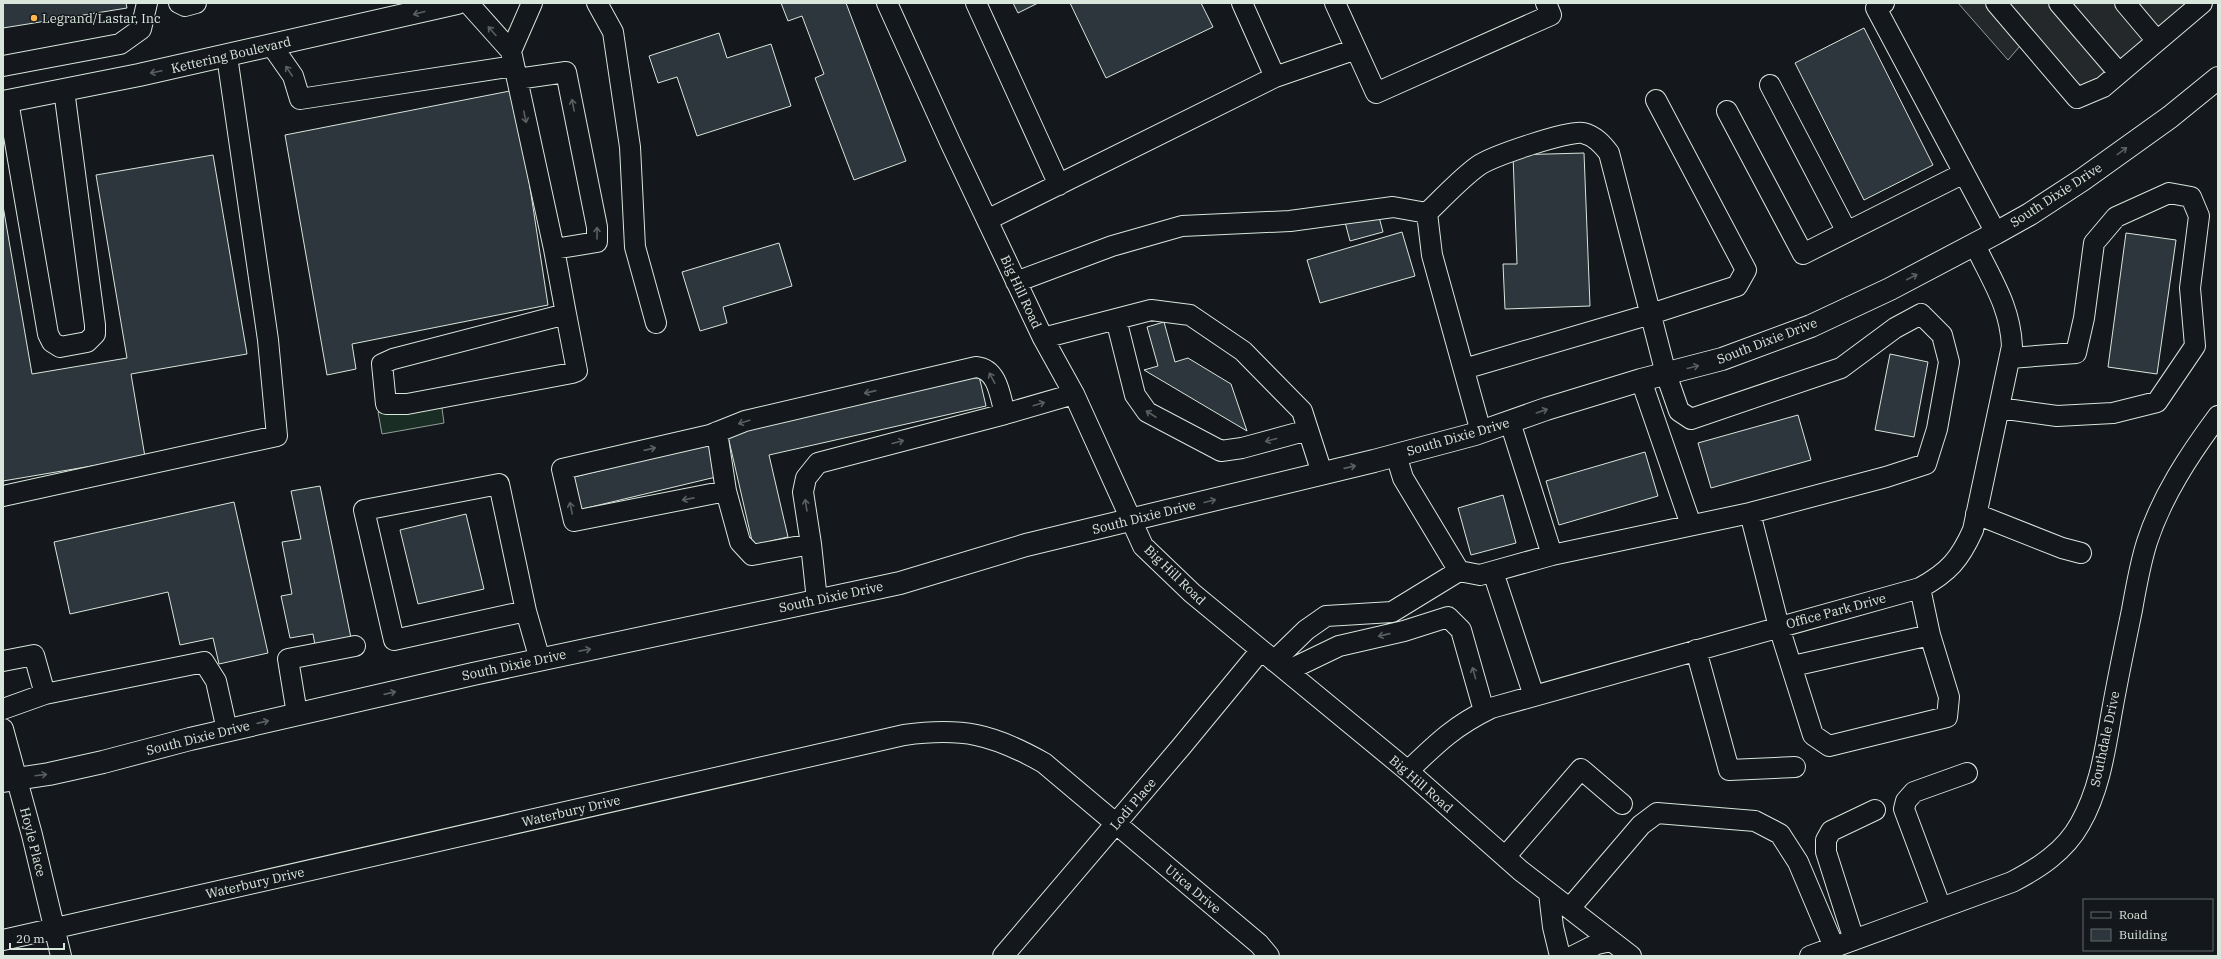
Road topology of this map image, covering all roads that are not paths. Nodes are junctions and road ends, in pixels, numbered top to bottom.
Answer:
1 (147, 3) edge
2 (179, 3) edge
3 (196, 3) edge
4 (456, 3) edge
5 (468, 3) edge
6 (532, 3) edge
7 (597, 3) edge
8 (887, 3) edge
9 (976, 3) edge
10 (1242, 3) edge
11 (1335, 3) edge
12 (1546, 3) edge
13 (1884, 3) edge
14 (1996, 3) edge
15 (2059, 3) edge
16 (2125, 3) edge
17 (2196, 5) edge
18 (2157, 41) junction
19 (272, 46) junction
20 (1356, 49) junction
21 (227, 56) junction
22 (514, 65) junction
23 (3, 66) edge
24 (2119, 73) junction
25 (1276, 77) junction
26 (2218, 78) edge
27 (1770, 85) dead end
28 (64, 90) junction
29 (1656, 100) dead end
30 (5, 101) edge
31 (1727, 111) dead end
32 (1964, 173) junction
33 (1059, 185) junction
34 (1426, 213) junction
35 (987, 220) junction
36 (1847, 232) junction
37 (1996, 233) junction
38 (1975, 245) junction
39 (554, 249) junction
40 (1016, 282) junction
41 (566, 314) junction
42 (1651, 314) junction
43 (1116, 320) junction
44 (656, 323) dead end
45 (1043, 338) junction
46 (2010, 358) junction
47 (1464, 369) junction
48 (1666, 374) junction
49 (1641, 380) junction
50 (1074, 394) junction
51 (1999, 408) junction
52 (1005, 414) junction
53 (2218, 416) edge
54 (1510, 422) junction
55 (1308, 430) junction
56 (717, 432) junction
57 (1482, 432) junction
58 (1396, 455) junction
59 (1322, 473) junction
60 (726, 492) junction
61 (3, 496) edge
62 (1750, 513) junction
63 (1976, 514) junction
64 (1131, 520) junction
65 (1691, 525) junction
66 (811, 544) junction
67 (2081, 553) dead end
68 (1552, 555) junction
69 (1459, 571) junction
70 (1493, 572) junction
71 (1920, 588) junction
72 (817, 600) junction
73 (526, 611) junction
74 (1779, 627) junction
75 (1930, 636) junction
76 (355, 646) dead end
77 (1696, 650) junction
78 (540, 660) junction
79 (1274, 660) junction
80 (3, 661) edge
81 (1793, 666) junction
82 (45, 694) junction
83 (1534, 696) junction
84 (3, 709) edge
85 (1484, 711) junction
86 (298, 714) junction
87 (3, 729) edge
88 (227, 730) junction
89 (1795, 767) dead end
90 (1408, 771) junction
91 (1966, 774) dead end
92 (10, 780) edge
93 (1622, 804) dead end
94 (1875, 810) dead end
95 (1116, 824) junction
96 (1505, 857) junction
97 (1549, 893) junction
98 (1570, 908) junction
99 (1941, 908) junction
100 (55, 928) junction
101 (3, 940) edge
102 (1854, 940) junction
103 (1611, 941) junction
104 (1834, 947) junction
105 (61, 956) edge
106 (1003, 956) edge
107 (1269, 956) edge
108 (1560, 956) edge
109 (1573, 956) edge
110 (1631, 956) edge
111 (1810, 956) edge

1 - 23 street
2 - 3 street
4 -> 19 main road, Kettering Boulevard
22 -> 5 street
6 - 22 street
7 - 44 street
8 - 35 street, Big Hill Road
9 - 33 street
10 - 25 street
11 - 20 street
12 - 20 street
13 - 32 street
14 - 24 street
15 - 24 street
16 - 18 street
17 - 18 street
18 - 24 street
19 - 21 main road, Kettering Boulevard
22 -> 19 street
20 - 25 street
21 -> 28 main road, Kettering Boulevard
21 - 61 street
22 -> 39 street
39 -> 22 street
25 - 33 street
37 -> 26 main road, South Dixie Drive
27 - 36 street
28 - 30 main road, Kettering Boulevard
28 - 30 street
29 - 42 street
31 - 36 street
32 - 36 street
32 - 37 street
33 - 35 street
34 - 40 street
34 - 42 street
34 - 47 street
35 - 40 street, Big Hill Road
37 - 38 main road, South Dixie Drive
38 - 46 street, Office Park Drive
48 -> 38 main road, South Dixie Drive
39 - 41 street
40 - 45 street, Big Hill Road
41 - 41 street
42 - 47 street
42 - 48 street
43 - 45 street
43 - 55 street
55 -> 43 street
45 - 50 street, Big Hill Road
46 - 51 street, Office Park Drive
46 - 51 street
47 - 57 street
48 - 49 main road, South Dixie Drive
48 - 62 street
54 -> 49 main road, South Dixie Drive
49 - 65 street
52 -> 50 street
50 - 64 street, Big Hill Road
51 - 63 street, Office Park Drive
52 -> 56 street
66 -> 52 street
53 - 99 street, Southdale Drive
54 - 57 main road, South Dixie Drive
54 - 68 street
55 - 59 street
56 - 60 street
60 -> 56 street
57 - 58 main road, South Dixie Drive
59 -> 58 main road, South Dixie Drive
58 - 69 street
64 -> 59 main road, South Dixie Drive
60 - 66 street
62 - 65 street
62 - 74 street
63 - 67 street
63 - 71 street, Office Park Drive
64 - 72 main road, South Dixie Drive
64 - 79 street, Big Hill Road
65 - 68 street
66 - 72 street
68 - 70 street
69 - 70 street
69 - 79 street, Lodi Place
70 - 83 street
71 - 74 street, Office Park Drive
71 - 75 street
78 -> 72 main road, South Dixie Drive
73 - 73 street
73 - 78 street
74 - 77 street, Office Park Drive
74 - 81 street
75 - 81 street
75 - 81 street
76 - 86 street
77 - 83 street, Office Park Drive
77 - 89 street
86 -> 78 main road, South Dixie Drive
85 -> 79 street
79 - 90 street, Big Hill Road
79 - 95 street, Lodi Place
80 - 82 street
82 - 84 street
82 - 88 street
83 - 85 street, Office Park Drive
85 - 90 street, Office Park Drive
88 -> 86 main road, South Dixie Drive
87 - 92 street, Hoyle Place
92 -> 88 main road, South Dixie Drive
90 - 96 street, Big Hill Road
91 - 99 street
92 - 100 street, Hoyle Place
93 - 96 street
94 - 102 street
95 - 100 street, Waterbury Drive
95 - 106 street, Lodi Place
95 - 107 street, Utica Drive
96 - 97 street, Big Hill Road
97 - 98 street, Big Hill Road
97 - 108 street
98 - 103 street, Big Hill Road
98 - 104 street
99 - 102 street, Southdale Drive
100 - 101 street, Waterbury Drive
100 - 105 street, Hoyle Place
102 - 104 street, Southdale Drive
103 - 109 street
103 - 110 street, Big Hill Road
104 - 111 street, Southdale Drive

